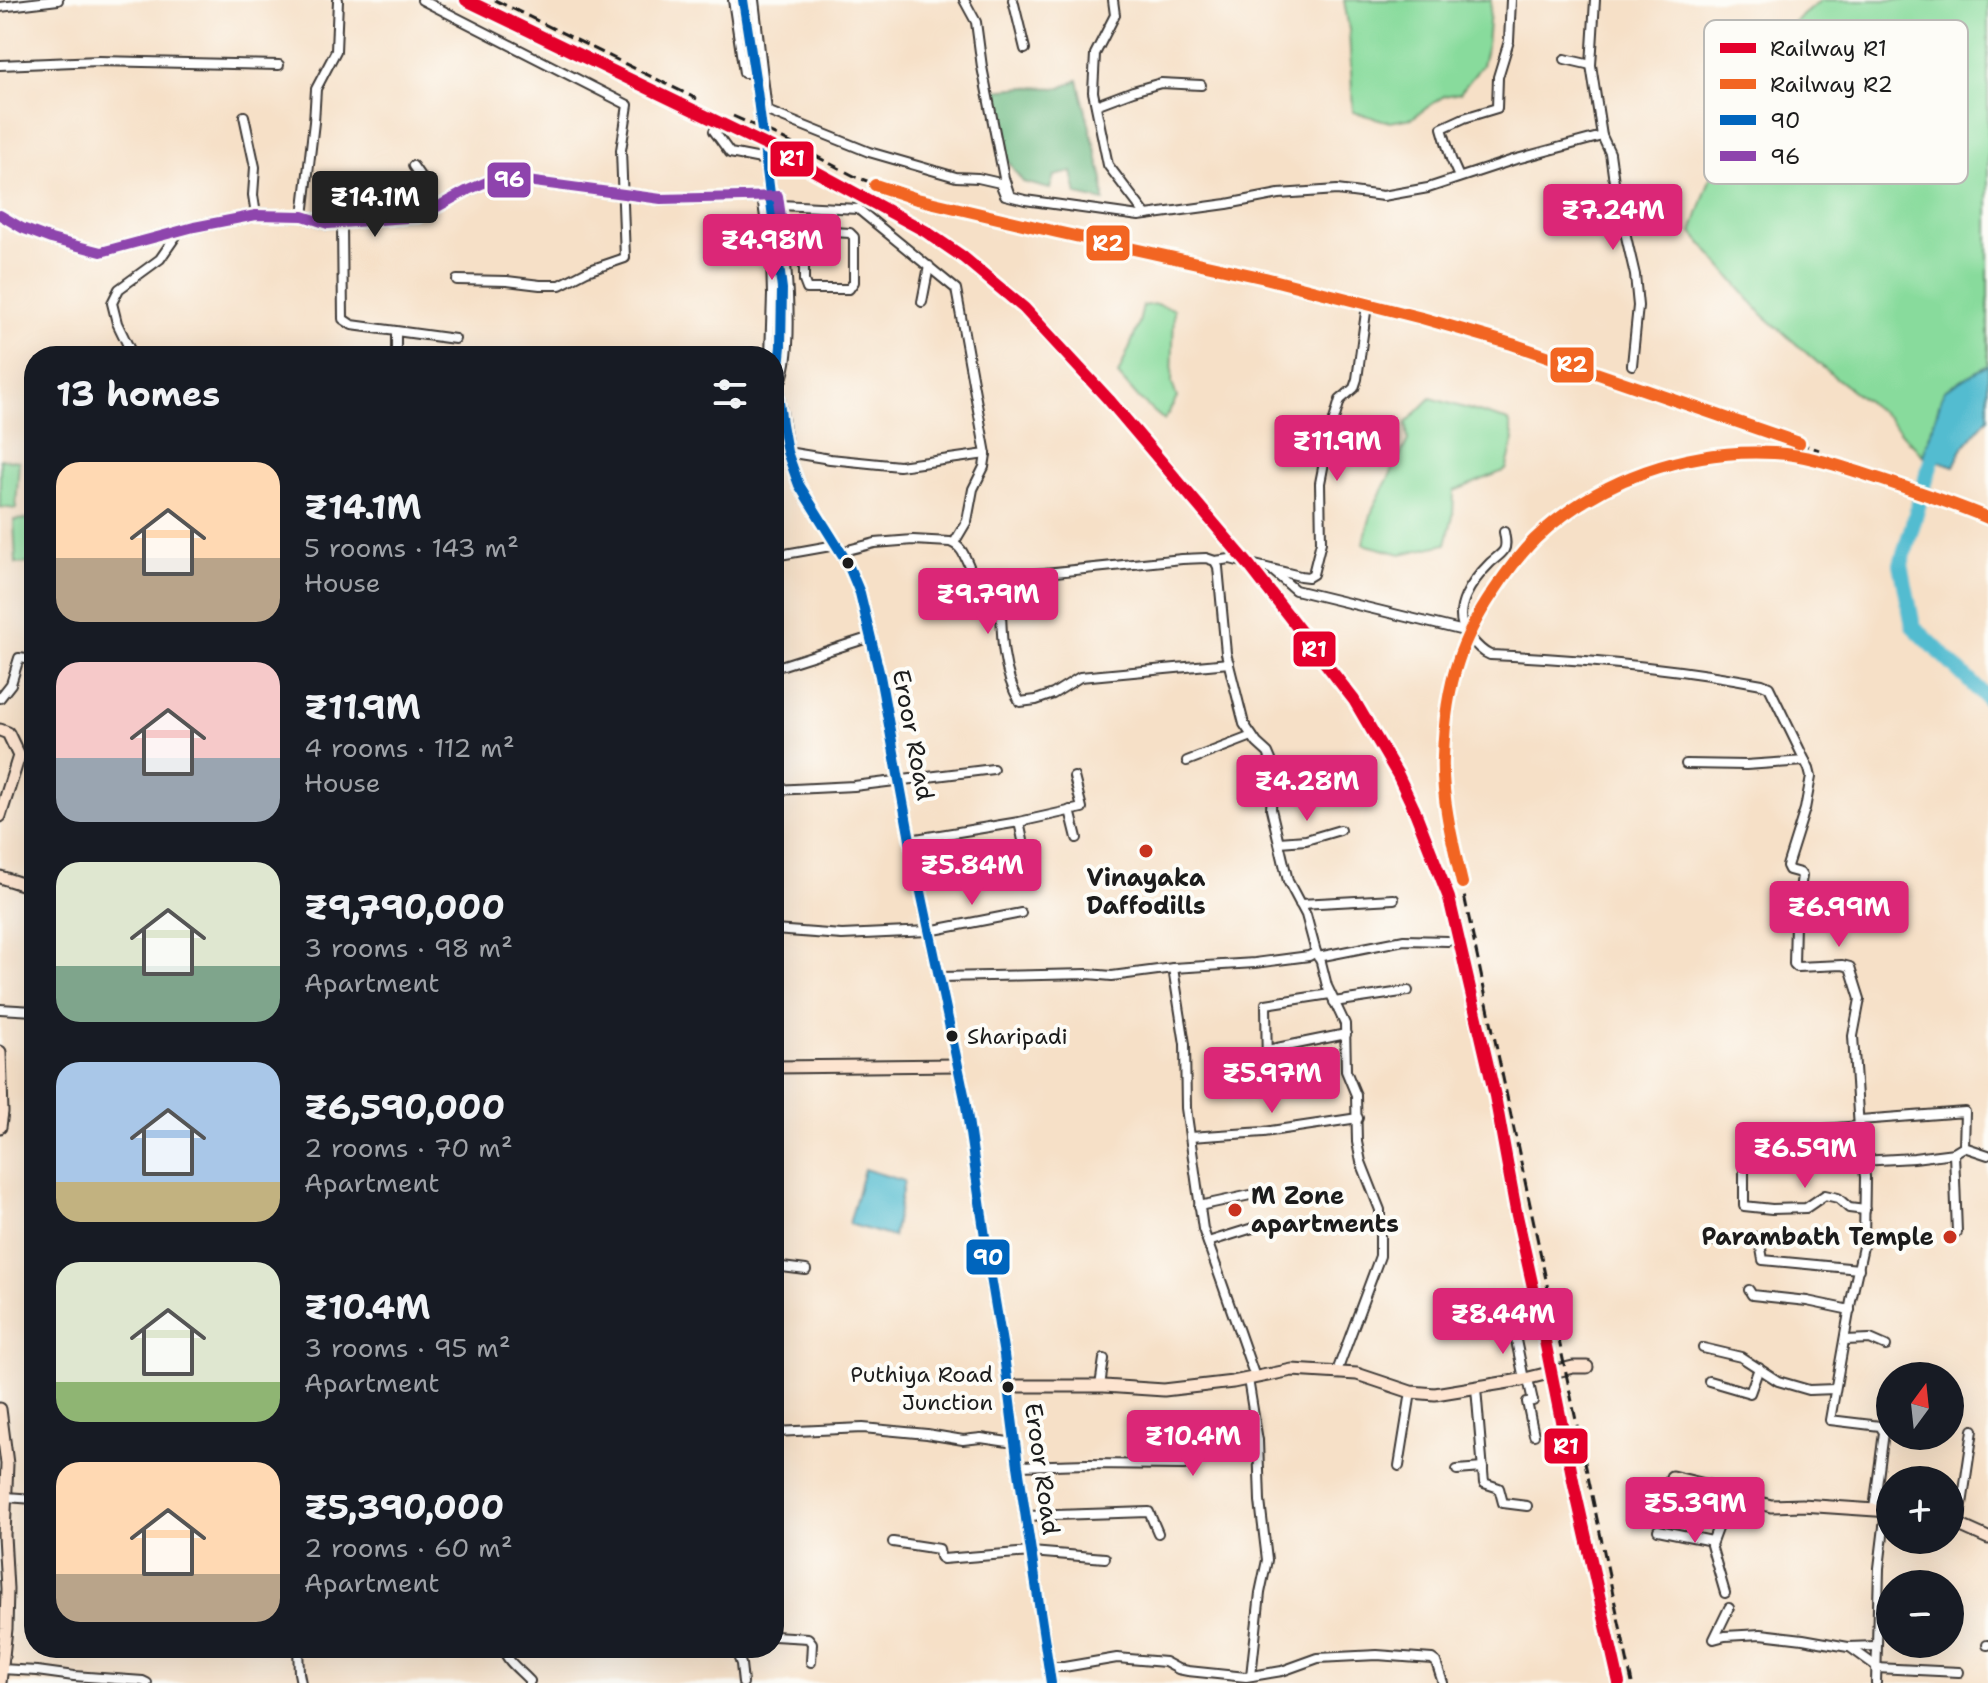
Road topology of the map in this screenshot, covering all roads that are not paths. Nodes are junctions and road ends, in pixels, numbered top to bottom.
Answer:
1 (58, 0) edge
2 (338, 0) edge
3 (422, 0) edge
4 (733, 0) edge
5 (743, 0) edge
6 (754, 0) edge
7 (964, 0) edge
8 (1013, 0) edge
9 (1113, 0) edge
10 (1511, 0) edge
11 (1595, 0) edge
12 (0, 7) edge
13 (1025, 49) dead end
14 (1565, 59) dead end
15 (0, 65) edge
16 (279, 65) dead end
17 (1591, 65) junction
18 (762, 71) junction
19 (1201, 85) dead end
20 (1096, 105) junction
21 (244, 116) dead end
22 (714, 131) dead end
23 (1602, 136) junction
24 (766, 160) junction
25 (413, 166) dead end
26 (1459, 177) junction
27 (622, 194) junction
28 (762, 197) junction
29 (1010, 197) junction
30 (779, 200) junction
31 (425, 214) junction
32 (0, 215) edge
33 (256, 215) junction
34 (1146, 215) junction
35 (303, 216) junction
36 (342, 224) junction
37 (783, 229) junction
38 (804, 230) junction
39 (178, 233) junction
40 (929, 266) junction
41 (457, 280) dead end
42 (922, 302) dead end
43 (1366, 312) dead end
44 (396, 332) junction
45 (455, 339) dead end
46 (128, 346) edge
47 (396, 346) edge
48 (770, 346) edge
49 (781, 346) edge
50 (1632, 365) dead end
51 (784, 369) edge
52 (784, 434) edge
53 (787, 452) junction
54 (986, 454) junction
55 (1504, 532) dead end
56 (954, 543) junction
57 (838, 548) junction
58 (784, 555) edge
59 (1215, 561) junction
60 (1269, 568) junction
61 (1000, 576) junction
62 (1464, 631) junction
63 (871, 637) junction
64 (24, 659) edge
65 (1229, 663) junction
66 (784, 665) edge
67 (0, 698) edge
68 (0, 730) edge
69 (1252, 736) junction
70 (1187, 761) dead end
71 (1805, 761) junction
72 (1686, 764) dead end
73 (993, 769) dead end
74 (1074, 777) dead end
75 (899, 779) junction
76 (784, 788) edge
77 (1070, 810) junction
78 (0, 816) edge
79 (1019, 822) junction
80 (1340, 830) dead end
81 (1077, 838) dead end
82 (910, 840) junction
83 (1279, 842) junction
84 (1024, 845) dead end
85 (0, 877) edge
86 (24, 885) edge
87 (1394, 899) dead end
88 (1300, 904) junction
89 (1021, 913) dead end
90 (784, 931) edge
91 (929, 931) junction
92 (1448, 941) dead end
93 (1317, 954) junction
94 (1173, 968) junction
95 (940, 977) junction
96 (1408, 991) dead end
97 (1332, 998) junction
98 (0, 1009) edge
99 (24, 1010) edge
100 (1346, 1034) junction
101 (1267, 1050) junction
102 (0, 1052) edge
103 (958, 1065) junction
104 (784, 1067) edge
105 (1267, 1069) dead end
106 (1, 1112) edge
107 (1358, 1118) junction
108 (1860, 1123) junction
109 (0, 1127) edge
110 (1762, 1134) dead end
111 (1190, 1137) junction
112 (1964, 1147) junction
113 (1954, 1153) junction
114 (1988, 1155) edge
115 (1750, 1157) dead end
116 (1862, 1160) junction
117 (1744, 1169) dead end
118 (1255, 1194) dead end
119 (1199, 1206) junction
120 (1865, 1210) junction
121 (1256, 1227) dead end
122 (1957, 1232) dead end
123 (1714, 1241) dead end
124 (1208, 1242) junction
125 (784, 1267) edge
126 (1859, 1269) junction
127 (806, 1270) dead end
128 (1749, 1290) dead end
129 (1850, 1310) junction
130 (1490, 1320) dead end
131 (1845, 1340) junction
132 (1886, 1346) dead end
133 (1703, 1348) dead end
134 (1104, 1359) dead end
135 (1587, 1367) dead end
136 (1759, 1368) junction
137 (1336, 1374) junction
138 (1251, 1378) junction
139 (1526, 1379) junction
140 (1709, 1381) dead end
141 (1008, 1386) junction
142 (1100, 1386) junction
143 (1476, 1388) junction
144 (1835, 1389) junction
145 (1411, 1392) junction
146 (0, 1409) edge
147 (2, 1430) edge
148 (1973, 1430) dead end
149 (784, 1432) edge
150 (1534, 1435) dead end
151 (1258, 1441) junction
152 (1015, 1443) junction
153 (1018, 1466) junction
154 (1399, 1466) dead end
155 (1884, 1466) edge
156 (1483, 1468) junction
157 (1457, 1470) dead end
158 (1964, 1476) edge
159 (1672, 1477) dead end
160 (1715, 1489) junction
161 (6, 1497) junction
162 (24, 1498) edge
163 (1527, 1506) dead end
164 (1876, 1509) edge
165 (1025, 1516) junction
166 (1964, 1527) edge
167 (1658, 1530) dead end
168 (1158, 1533) dead end
169 (1988, 1538) edge
170 (1712, 1541) junction
171 (893, 1542) dead end
172 (1031, 1552) junction
173 (1105, 1558) dead end
174 (1725, 1593) dead end
175 (1729, 1608) dead end
176 (3, 1630) edge
177 (784, 1637) edge
178 (1876, 1646) edge
179 (1850, 1647) junction
180 (298, 1658) edge
181 (506, 1658) edge
182 (739, 1658) edge
183 (1876, 1658) edge
184 (811, 1662) dead end
185 (1048, 1667) junction
186 (1876, 1667) junction
187 (1, 1669) edge
188 (1959, 1672) dead end
189 (1251, 1676) junction
190 (0, 1683) edge
191 (147, 1683) edge
192 (301, 1683) edge
193 (529, 1683) edge
194 (743, 1683) edge
195 (1049, 1683) edge
196 (1443, 1683) edge
197 (1876, 1683) edge

1 - 12 street
2 - 35 street
3 - 27 street
4 - 18 street
5 - 24 main road, Eroor Road, bridge
6 - 18 street
7 - 29 street
8 - 13 street
9 - 20 street
10 - 26 street
11 - 17 street
14 - 17 street
15 - 16 street
17 - 23 street
18 - 29 street
19 - 20 street
20 - 34 street
21 - 33 street
22 - 24 street
23 - 26 street
23 - 50 street
24 - 49 main road, Eroor Road, bridge
25 - 31 street
26 - 34 street
27 - 28 main road
27 - 31 main road
27 - 41 street
28 - 30 main road
28 - 48 street
29 - 34 street
30 - 37 street
30 - 40 street
31 - 36 main road
32 - 39 main road
33 - 35 main road
33 - 39 main road
35 - 36 main road
36 - 44 street
37 - 38 street
37 - 51 street
38 - 38 street
39 - 46 street
40 - 42 street
40 - 54 street
43 - 60 street
44 - 45 street
44 - 47 street
52 - 53 main road, Eroor Road
53 - 54 street
53 - 57 main road, Eroor Road
54 - 56 street
55 - 62 street
56 - 57 street
56 - 61 street
57 - 58 street
57 - 63 main road, Eroor Road
59 - 60 street
59 - 61 street
59 - 65 street
60 - 62 street
61 - 65 street
62 - 71 street
63 - 66 street
63 - 75 main road, Eroor Road
64 - 67 street
65 - 69 street
68 - 78 main road
69 - 70 street
69 - 83 street
71 - 72 street
71 - 108 street
73 - 75 street
74 - 77 street
75 - 76 street
75 - 82 main road, Eroor Road
77 - 79 street
77 - 81 street
79 - 82 street
79 - 84 street
80 - 83 street
82 - 91 main road, Eroor Road
83 - 88 street
85 - 86 main road
87 - 88 street
88 - 93 street
89 - 91 street
90 - 91 street
91 - 95 main road, Eroor Road
92 - 93 street
93 - 94 street
93 - 97 street
94 - 95 street
94 - 111 street
95 - 103 main road, Eroor Road
96 - 97 street
97 - 100 street
97 - 101 street
98 - 99 street
100 - 101 street
100 - 107 street
101 - 105 street
102 - 106 main road
103 - 104 main road
103 - 141 main road, Eroor Road
106 - 109 main road
107 - 111 street
107 - 137 street
108 - 110 street
108 - 112 street
108 - 116 street
111 - 119 street
112 - 113 street
112 - 114 street
113 - 116 street
113 - 122 street
115 - 116 street
116 - 120 street
117 - 120 street
118 - 119 street
119 - 124 street
120 - 126 street
121 - 124 street
123 - 126 street
124 - 138 street
125 - 127 street
126 - 129 street
128 - 129 street
129 - 131 street
130 - 139 street
131 - 132 street
131 - 144 street
133 - 136 street
134 - 142 street
135 - 139 main road
136 - 140 street
136 - 144 street
137 - 138 main road
137 - 145 main road
138 - 142 main road
138 - 151 street
139 - 143 main road
139 - 150 street
141 - 142 main road
141 - 152 main road, Eroor Road
143 - 145 main road
143 - 156 street
144 - 155 street
145 - 154 street
146 - 147 main road
147 - 161 main road
148 - 158 street
149 - 152 street
151 - 153 street
151 - 189 street
152 - 153 main road, Eroor Road
153 - 165 main road, Eroor Road
156 - 157 street
156 - 163 street
159 - 160 main road
160 - 164 main road
160 - 170 street
161 - 162 street
161 - 176 main road
165 - 168 street
165 - 172 main road, Eroor Road
166 - 169 main road
167 - 170 street
170 - 174 street
171 - 172 street
172 - 173 street
172 - 185 main road, Eroor Road
175 - 179 street
176 - 187 main road
177 - 184 street
178 - 179 street
179 - 186 street
180 - 192 street
181 - 193 street
182 - 194 street
183 - 186 street
185 - 189 street
185 - 195 main road, Eroor Road
186 - 188 street
186 - 197 street
187 - 190 main road
187 - 191 street
189 - 196 street

